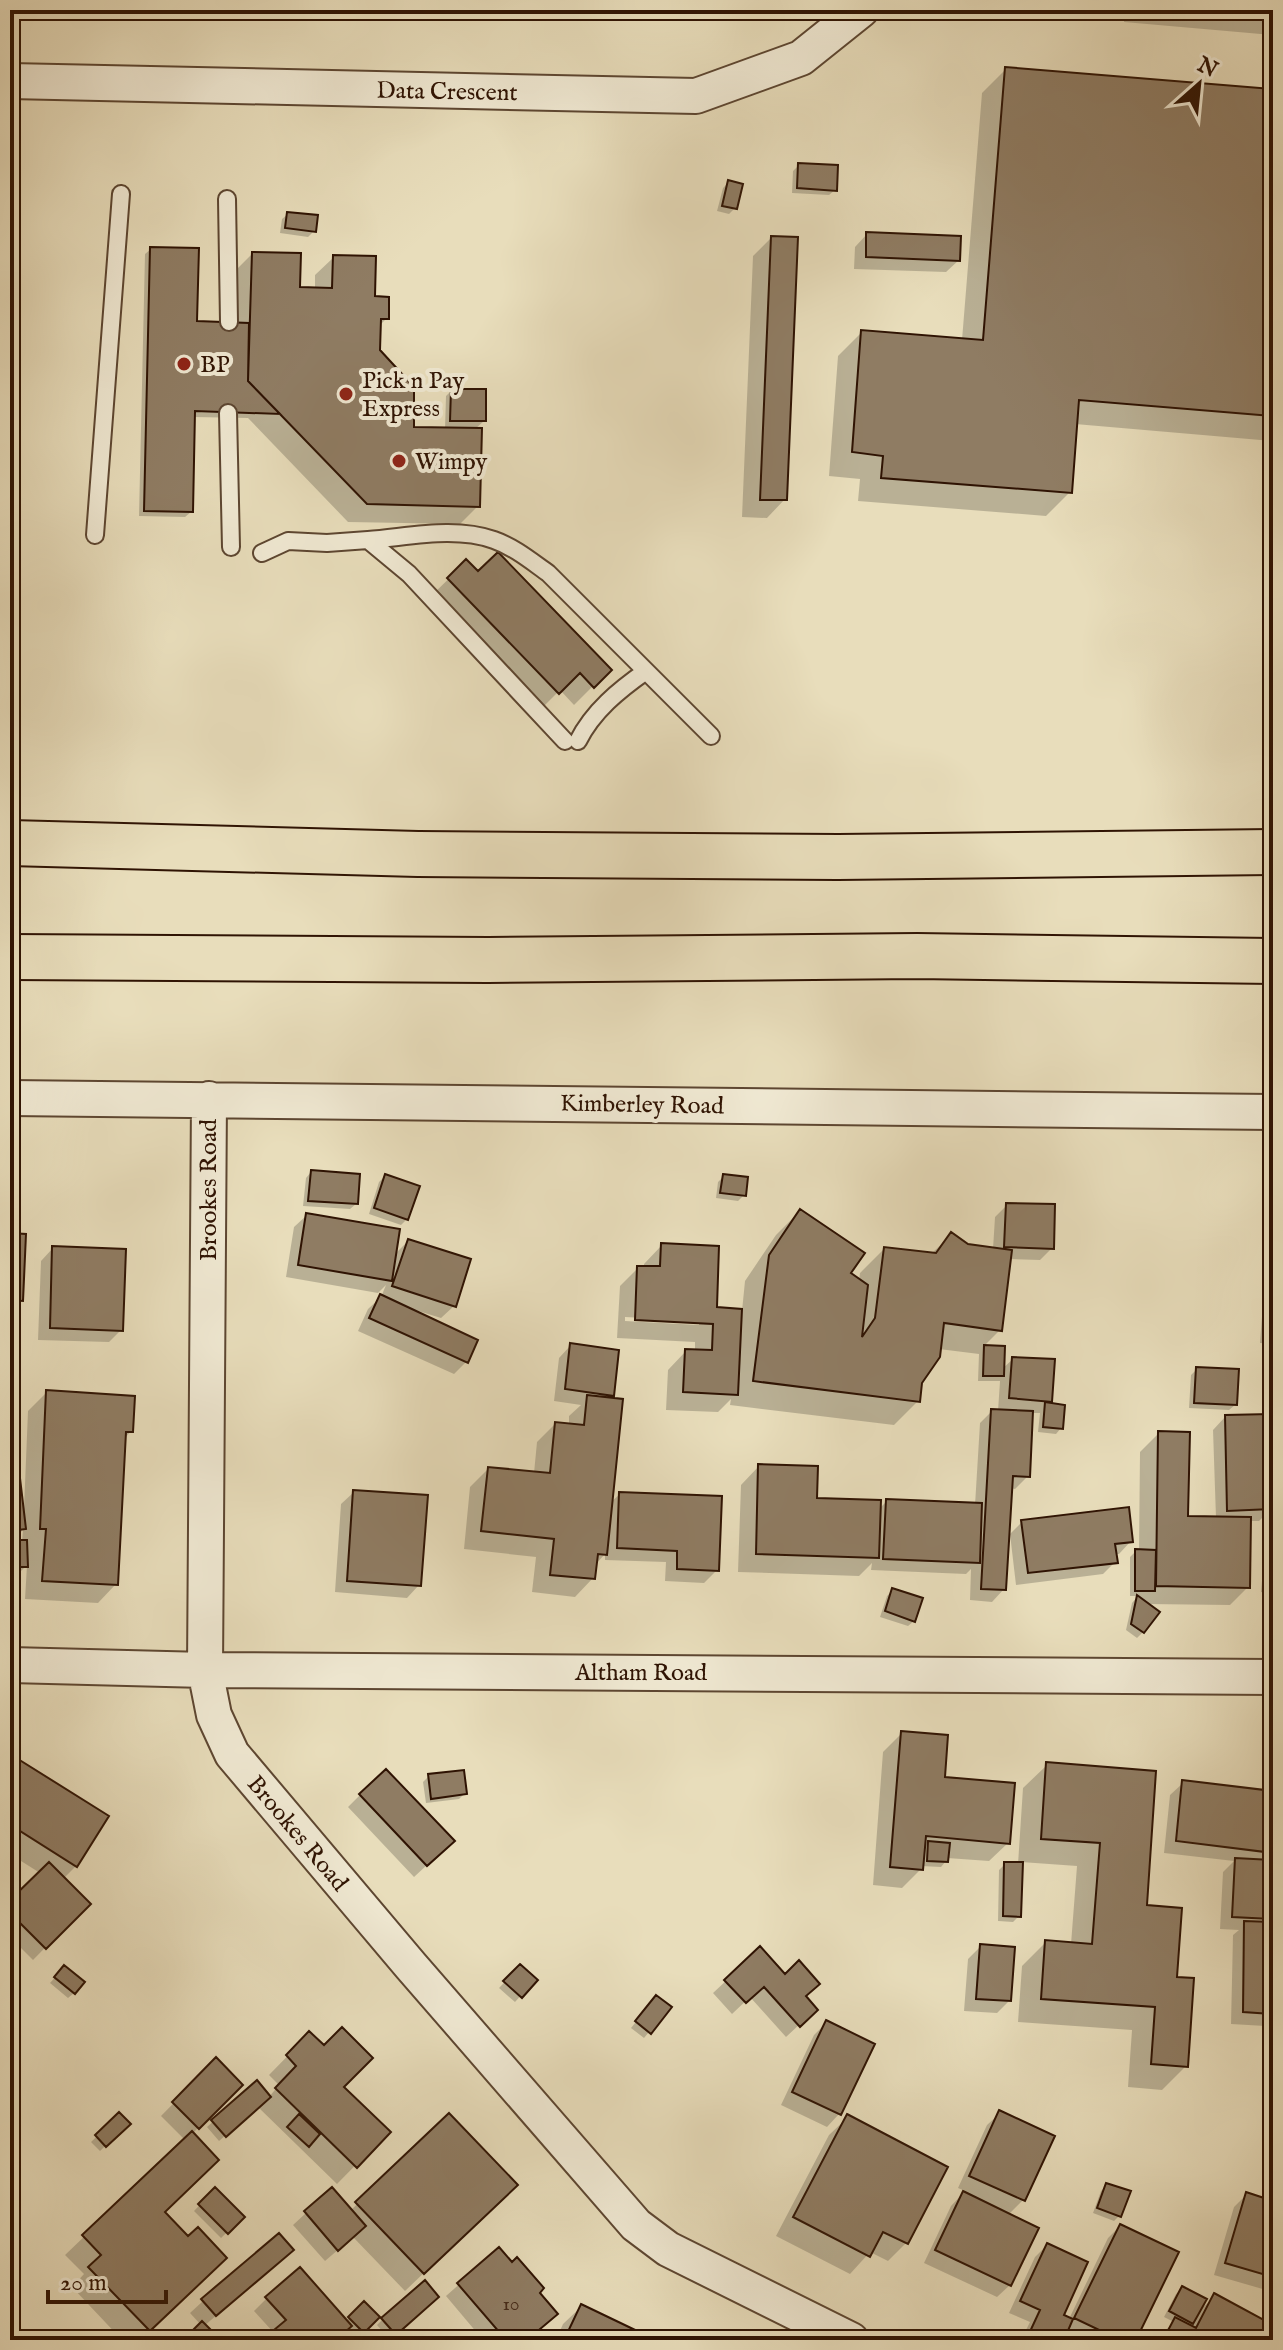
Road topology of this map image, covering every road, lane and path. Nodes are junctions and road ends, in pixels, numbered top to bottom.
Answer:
1 (861, 10) edge
2 (10, 81) edge
3 (121, 194) dead end
4 (227, 199) dead end
5 (229, 322) dead end
6 (228, 413) dead end
7 (95, 535) dead end
8 (368, 540) junction
9 (231, 547) dead end
10 (262, 553) dead end
11 (646, 671) junction
12 (711, 736) dead end
13 (10, 843) edge
14 (1273, 852) edge
15 (10, 957) edge
16 (1273, 961) edge
17 (10, 1098) edge
18 (209, 1099) junction
19 (1273, 1112) edge
20 (10, 1665) edge
21 (205, 1670) junction
22 (1273, 1677) edge
23 (851, 2340) edge

1 - 2 street, Data Crescent
3 - 7 lane
4 - 5 lane
6 - 9 lane
8 - 10 lane
8 - 11 lane
8 - 11 lane
11 - 12 lane
13 - 14 highway
15 - 16 highway
17 - 18 street, Kimberley Road
18 - 19 street, Kimberley Road
18 - 21 street, Brookes Road
20 - 21 street, Altham Road
21 - 22 street, Altham Road
21 - 23 street, Brookes Road

